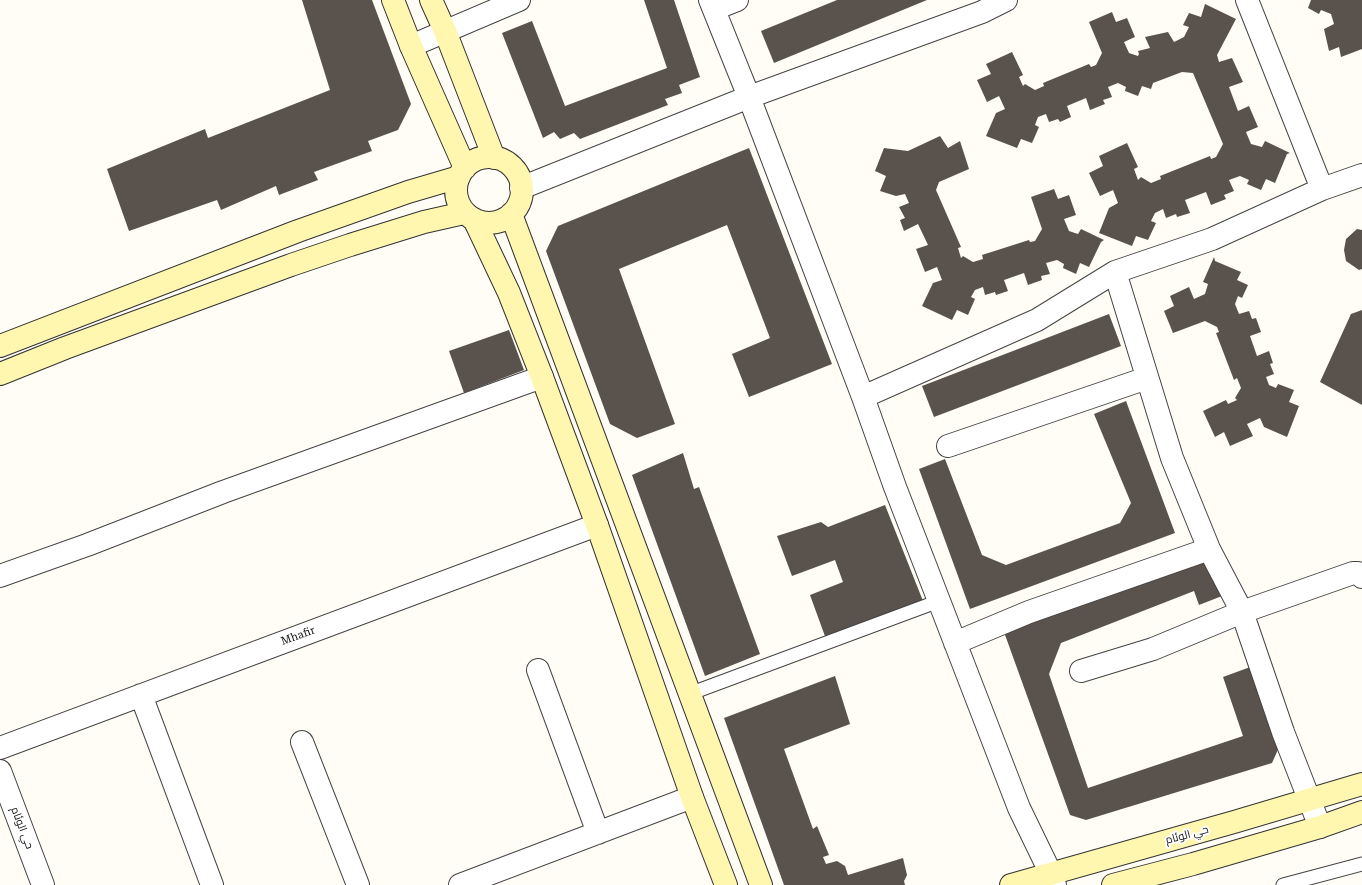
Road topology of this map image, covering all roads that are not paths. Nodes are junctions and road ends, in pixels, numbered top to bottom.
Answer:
1 (393, 0) edge
2 (431, 0) edge
3 (519, 0) edge
4 (737, 0) edge
5 (1006, 0) edge
6 (1247, 0) edge
7 (712, 5) edge
8 (445, 31) junction
9 (411, 46) junction
10 (749, 97) junction
11 (494, 158) junction
12 (462, 172) junction
13 (1362, 176) edge
14 (522, 188) junction
15 (1322, 189) junction
16 (511, 214) junction
17 (469, 216) junction
18 (1115, 272) junction
19 (0, 346) edge
20 (0, 374) edge
21 (542, 377) junction
22 (1147, 378) junction
23 (864, 397) junction
24 (948, 446) dead end
25 (597, 524) junction
26 (1209, 548) junction
27 (0, 576) edge
28 (1362, 577) edge
29 (939, 601) junction
30 (1242, 612) junction
31 (955, 643) junction
32 (538, 670) dead end
33 (1081, 671) dead end
34 (689, 694) junction
35 (141, 695) junction
36 (302, 742) dead end
37 (0, 748) edge
38 (0, 771) edge
39 (1362, 784) edge
40 (692, 797) junction
41 (1310, 799) junction
42 (1362, 812) edge
43 (1320, 826) junction
44 (598, 833) junction
45 (1362, 864) edge
46 (1053, 879) edge
47 (43, 885) edge
48 (212, 885) edge
49 (358, 885) edge
50 (460, 885) edge
51 (726, 885) edge
52 (761, 885) edge
53 (1011, 885) edge
54 (1113, 885) edge
55 (1283, 885) edge

1 - 9 street
2 - 8 street
3 - 8 street
4 - 7 street
5 - 10 street
6 - 15 street
7 - 10 street
8 - 9 street
8 - 11 street
9 - 12 street
10 - 14 street
10 - 23 street
11 - 12 street
11 - 14 street
12 - 17 street
12 - 19 street
13 - 15 street
14 - 16 street
15 - 18 street
16 - 17 street
16 - 34 street
17 - 20 street
17 - 21 street
18 - 22 street
18 - 23 street
21 - 25 street
21 - 27 street
22 - 24 street
22 - 26 street
23 - 29 street
25 - 35 street, Mhafir
25 - 40 street
26 - 30 street
26 - 31 street
28 - 30 street
29 - 31 street
29 - 34 lane
30 - 33 street
30 - 41 street
31 - 46 street
32 - 44 street
34 - 52 street
35 - 37 street, Mhafir
35 - 48 street
36 - 49 street
38 - 47 street, حي الوئام
39 - 41 street, حي الوئام
40 - 44 street
40 - 51 street
41 - 43 street
41 - 46 street, حي الوئام
42 - 43 street
43 - 54 street
44 - 50 street
45 - 55 lane
46 - 53 street, حي الوئام

